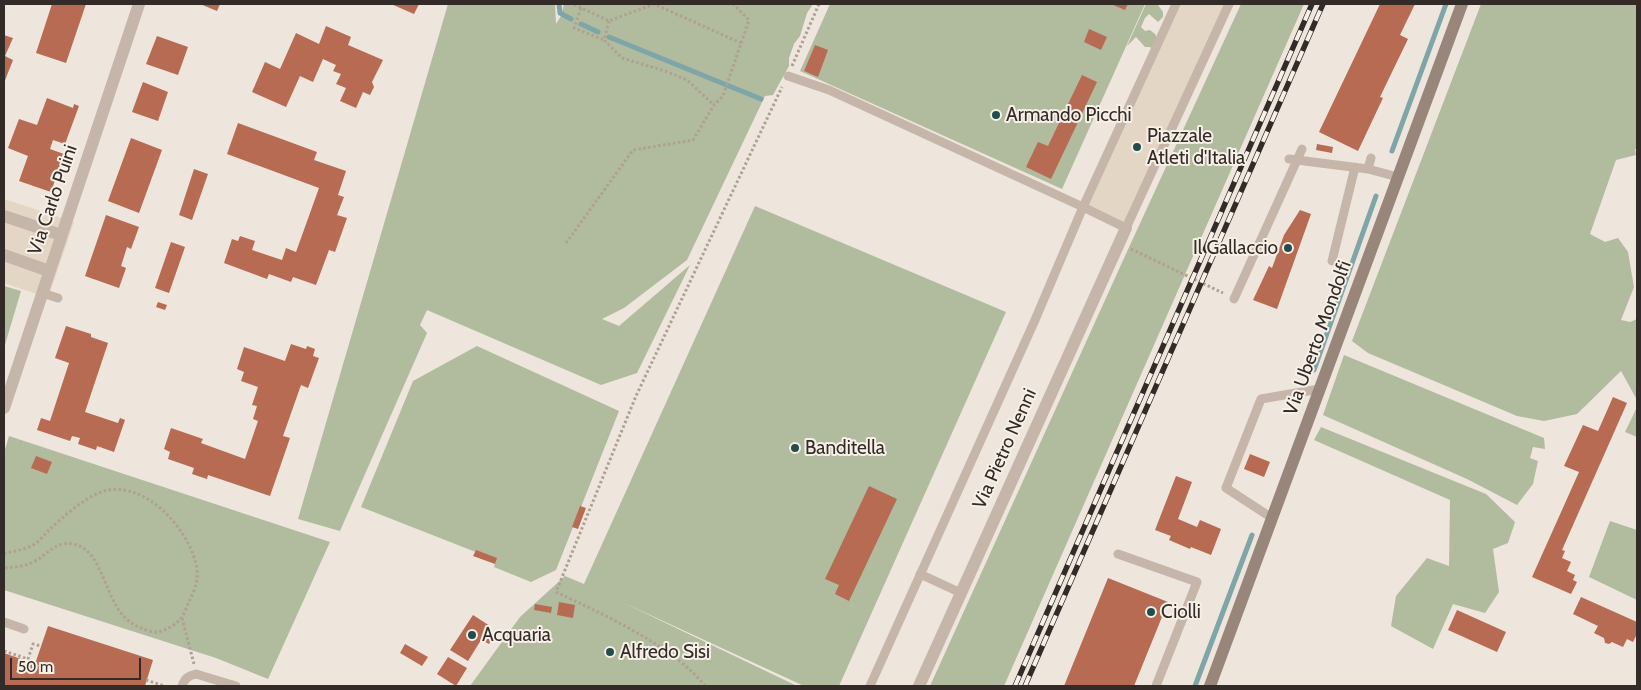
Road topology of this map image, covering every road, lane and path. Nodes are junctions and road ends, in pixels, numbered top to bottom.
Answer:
1 (139, 4) edge
2 (575, 4) edge
3 (733, 4) edge
4 (819, 4) edge
5 (1176, 4) edge
6 (1229, 4) edge
7 (1462, 4) edge
8 (581, 8) junction
9 (610, 21) junction
10 (604, 40) junction
11 (742, 43) junction
12 (788, 76) junction
13 (714, 105) junction
14 (1302, 149) dead end
15 (1371, 158) dead end
16 (1293, 159) junction
17 (1355, 167) junction
18 (1368, 169) junction
19 (1398, 177) junction
20 (1083, 208) junction
21 (4, 216) edge
22 (1126, 228) junction
23 (61, 235) junction
24 (566, 243) dead end
25 (1119, 244) junction
26 (4, 255) edge
27 (1332, 261) dead end
28 (49, 271) junction
29 (1209, 286) dead end
30 (42, 293) junction
31 (58, 298) dead end
32 (1234, 299) dead end
33 (1320, 389) junction
34 (4, 408) edge
35 (1272, 518) junction
36 (4, 554) edge
37 (1118, 554) dead end
38 (4, 568) edge
39 (920, 574) junction
40 (961, 593) junction
41 (182, 618) junction
42 (4, 622) edge
43 (24, 629) dead end
44 (41, 646) dead end
45 (4, 651) edge
46 (196, 674) junction
47 (146, 680) dead end
48 (153, 685) edge
49 (164, 686) edge
50 (182, 686) edge
51 (236, 686) edge
52 (705, 686) edge
53 (870, 686) edge
54 (919, 686) edge
55 (1156, 686) edge
56 (1210, 686) edge

1 - 23 street, Via Carlo Puini
2 - 8 path
3 - 11 path
4 - 12 path
5 - 20 lane
6 - 22 lane
7 - 19 main road, Via Uberto Mondolfi
8 - 9 path
8 - 10 path
9 - 10 path
9 - 11 path
10 - 13 path
11 - 13 path
12 - 20 lane
12 - 52 path
13 - 24 path
14 - 16 lane
15 - 18 lane
16 - 17 lane
16 - 32 lane
17 - 18 lane
17 - 27 lane
18 - 19 lane
19 - 33 main road, Via Uberto Mondolfi
20 - 22 lane
20 - 39 lane
21 - 23 street
22 - 25 street, Via Pietro Nenni
23 - 28 street, Via Carlo Puini
25 - 29 path
25 - 40 street, Via Pietro Nenni
26 - 28 street
28 - 30 street, Via Carlo Puini
30 - 31 lane
30 - 34 street, Via Carlo Puini
33 - 35 main road, Via Uberto Mondolfi
33 - 35 lane
35 - 56 main road, Via Uberto Mondolfi
36 - 41 path
37 - 55 lane
38 - 41 path
39 - 40 lane
39 - 53 lane
40 - 54 street, Via Pietro Nenni
41 - 46 path
42 - 43 lane
44 - 45 path
46 - 50 lane
46 - 51 lane
47 - 48 path
48 - 49 path

